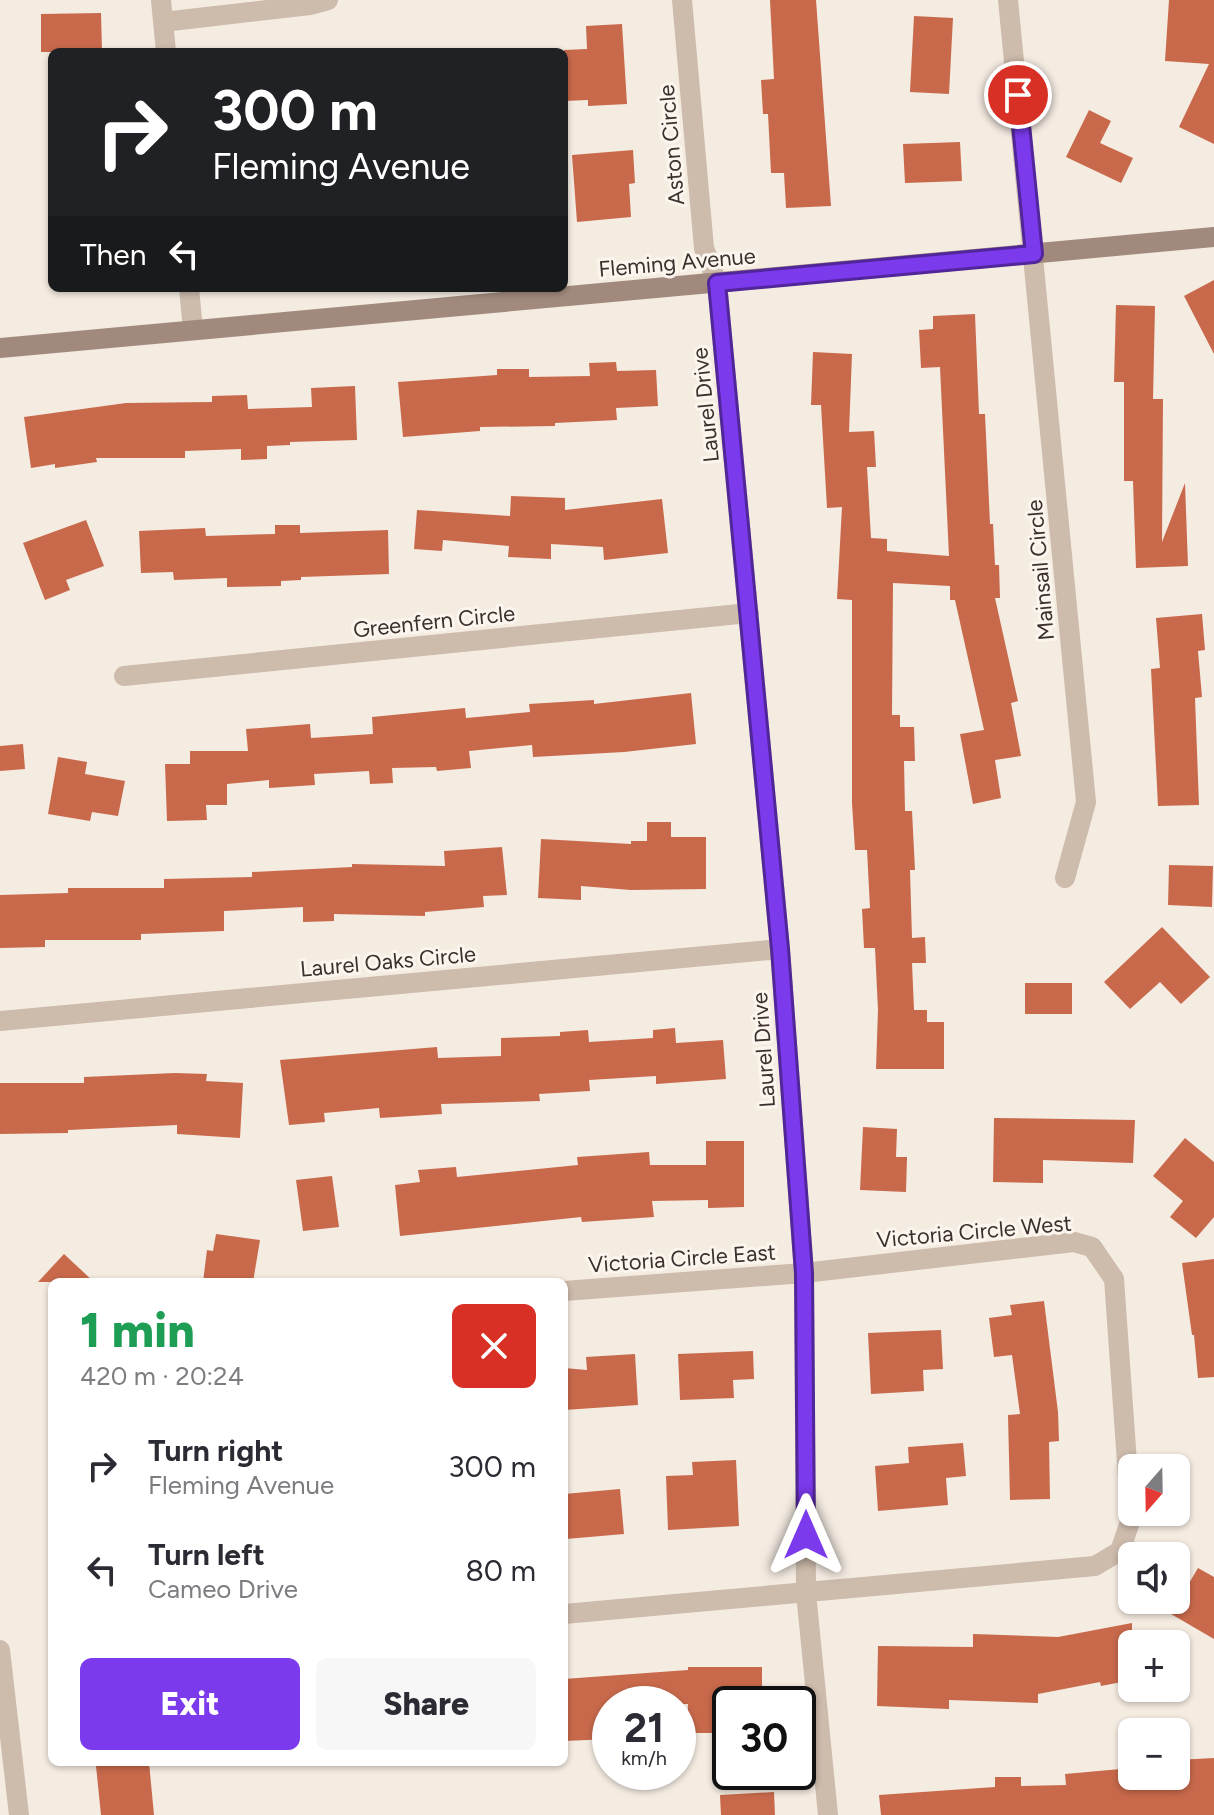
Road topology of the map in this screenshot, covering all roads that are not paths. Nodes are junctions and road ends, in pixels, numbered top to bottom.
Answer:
1 (161, 0) edge
2 (328, 0) edge
3 (682, 0) edge
4 (1008, 0) edge
5 (163, 22) junction
6 (166, 48) edge
7 (1214, 237) edge
8 (1034, 254) junction
9 (717, 283) junction
10 (189, 292) edge
11 (193, 330) junction
12 (0, 348) edge
13 (749, 613) junction
14 (124, 676) dead end
15 (1065, 878) dead end
16 (780, 949) junction
17 (0, 1021) edge
18 (804, 1273) junction
19 (568, 1291) edge
20 (806, 1593) junction
21 (568, 1614) edge
22 (0, 1650) edge
23 (19, 1815) edge
24 (828, 1815) edge

1 - 5 street
2 - 5 street
3 - 9 street, Aston Circle
4 - 8 street, Mainsail Circle
5 - 6 street
7 - 8 street, Fleming Avenue
8 - 9 street, Fleming Avenue
8 - 15 street, Mainsail Circle
9 - 11 street, Fleming Avenue
9 - 13 street, Laurel Drive
10 - 11 street
11 - 12 street, Fleming Avenue
13 - 14 street, Greenfern Circle
13 - 16 street, Laurel Drive
16 - 17 street, Laurel Oaks Circle
16 - 18 street, Laurel Drive
18 - 19 street, Victoria Circle East
18 - 20 street, Laurel Drive
18 - 20 street, Victoria Circle West
20 - 21 street
20 - 24 street, Laurel Drive
22 - 23 street

